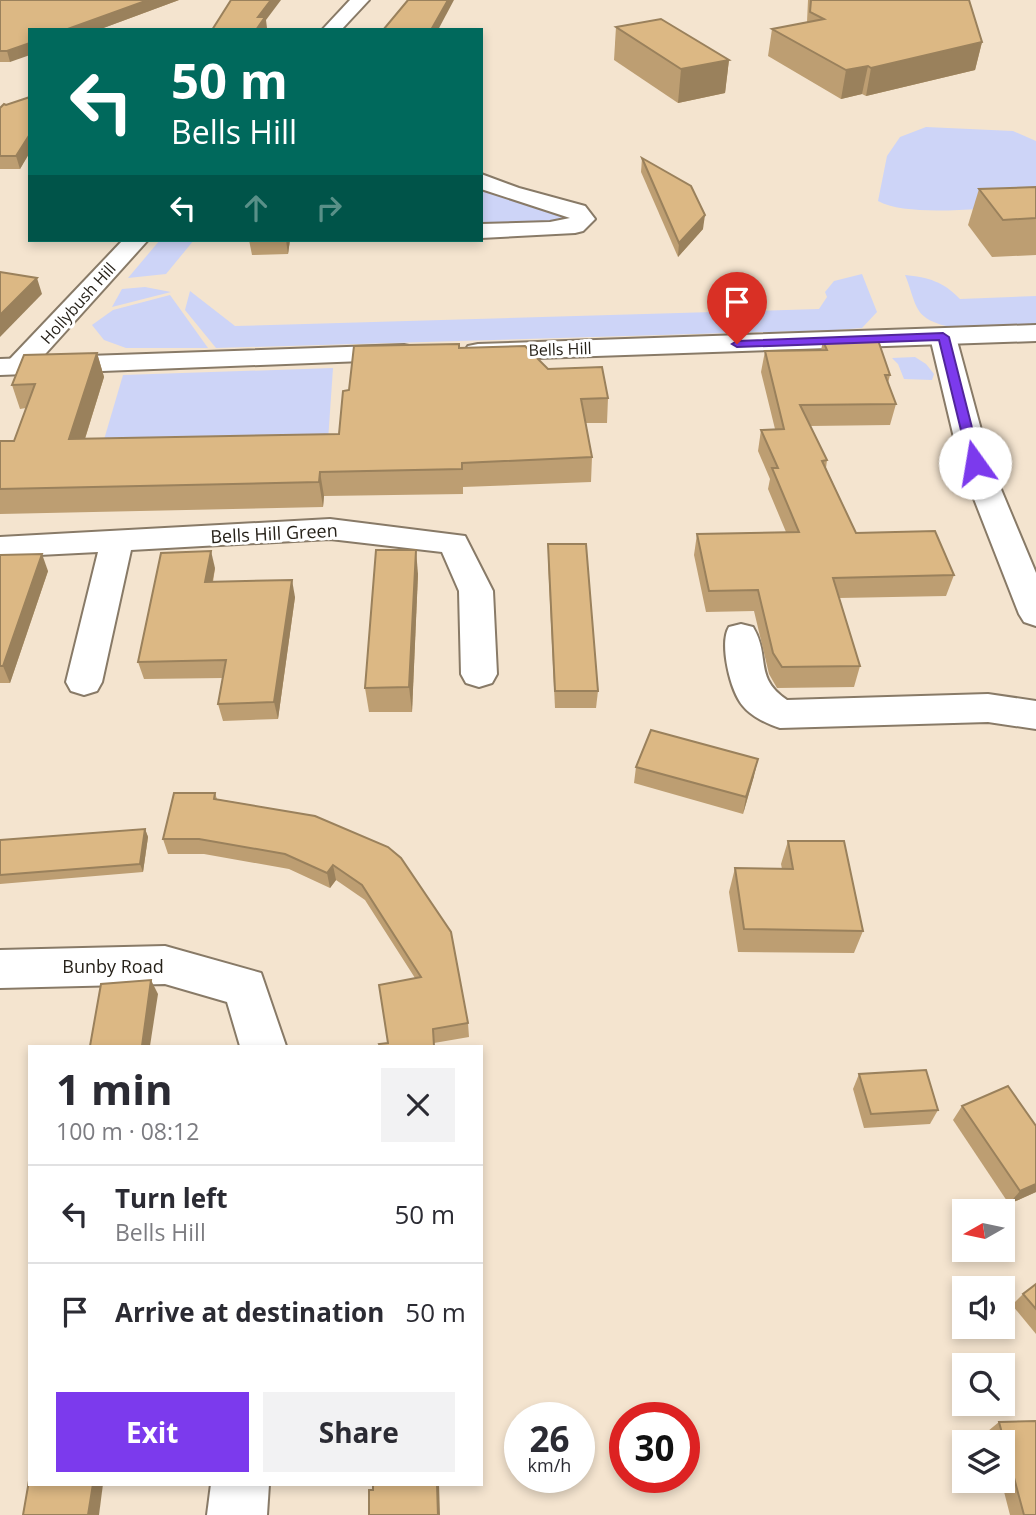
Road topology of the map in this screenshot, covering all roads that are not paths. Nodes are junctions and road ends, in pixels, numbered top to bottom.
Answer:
1 (360, 0) edge
2 (333, 28) edge
3 (483, 182) edge
4 (483, 231) edge
5 (134, 242) edge
6 (1036, 333) edge
7 (943, 337) junction
8 (10, 366) edge
9 (116, 543) junction
10 (0, 547) edge
11 (1036, 614) edge
12 (741, 636) dead end
13 (478, 674) dead end
14 (84, 682) dead end
15 (1036, 715) edge
16 (0, 969) edge
17 (263, 1045) edge
18 (240, 1486) edge
19 (237, 1515) edge

1 - 2 street
3 - 4 street
5 - 8 street, Hollybush Hill
6 - 7 street, Bells Hill
7 - 8 street, Bells Hill
7 - 11 street
9 - 10 street, Bells Hill Green
9 - 13 street, Bells Hill Green
9 - 14 street
12 - 15 street
16 - 17 street, Bunby Road
18 - 19 street

